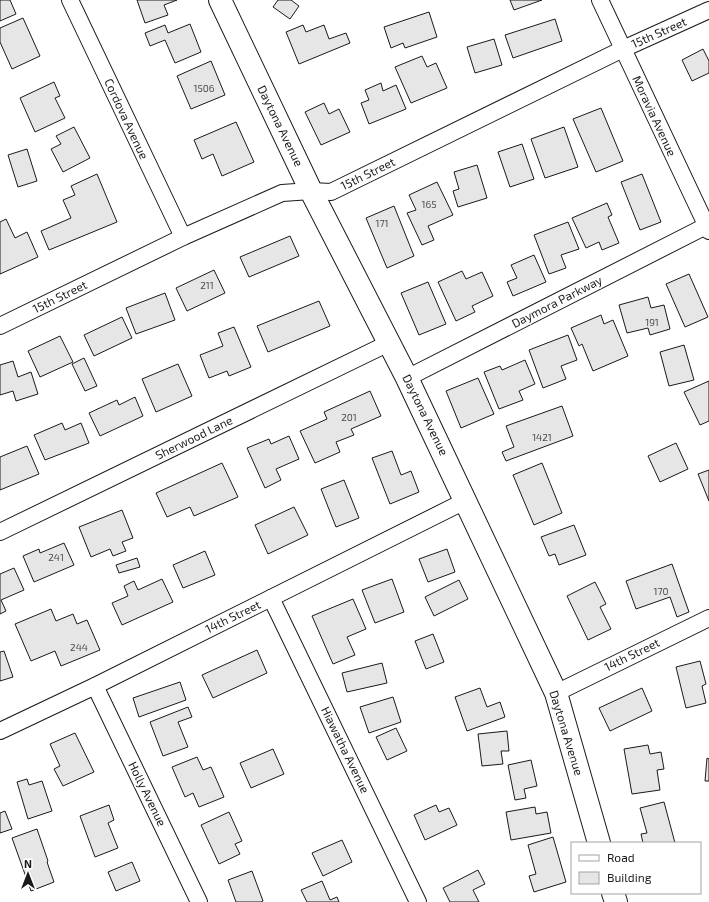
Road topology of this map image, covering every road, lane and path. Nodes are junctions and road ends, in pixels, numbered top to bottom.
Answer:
1 (70, 0) edge
2 (220, 0) edge
3 (600, 0) edge
4 (709, 10) edge
5 (623, 49) junction
6 (311, 191) junction
7 (708, 228) edge
8 (183, 237) junction
9 (0, 326) edge
10 (389, 343) junction
11 (407, 378) junction
12 (466, 501) junction
13 (0, 532) edge
14 (272, 598) junction
15 (709, 618) edge
16 (95, 686) junction
17 (556, 693) junction
18 (0, 732) edge
19 (599, 842) edge
20 (199, 902) edge
21 (418, 902) edge

1 - 8 street, Cordova Avenue
2 - 6 street, Daytona Avenue
3 - 5 street, Moravia Avenue
4 - 5 street, 15th Street
5 - 6 street, 15th Street
5 - 7 street, Moravia Avenue
6 - 8 street, 15th Street
6 - 10 street, Daytona Avenue
7 - 11 street, Daymora Parkway
8 - 9 street, 15th Street
10 - 11 street, Daytona Avenue
10 - 13 street, Sherwood Lane
11 - 12 street, Daytona Avenue
12 - 14 street, 14th Street
12 - 17 street, Daytona Avenue
14 - 16 street, 14th Street
14 - 21 street, Hiawatha Avenue
15 - 17 street, 14th Street
16 - 18 street, 14th Street
16 - 20 street, Holly Avenue
17 - 19 street, Daytona Avenue

